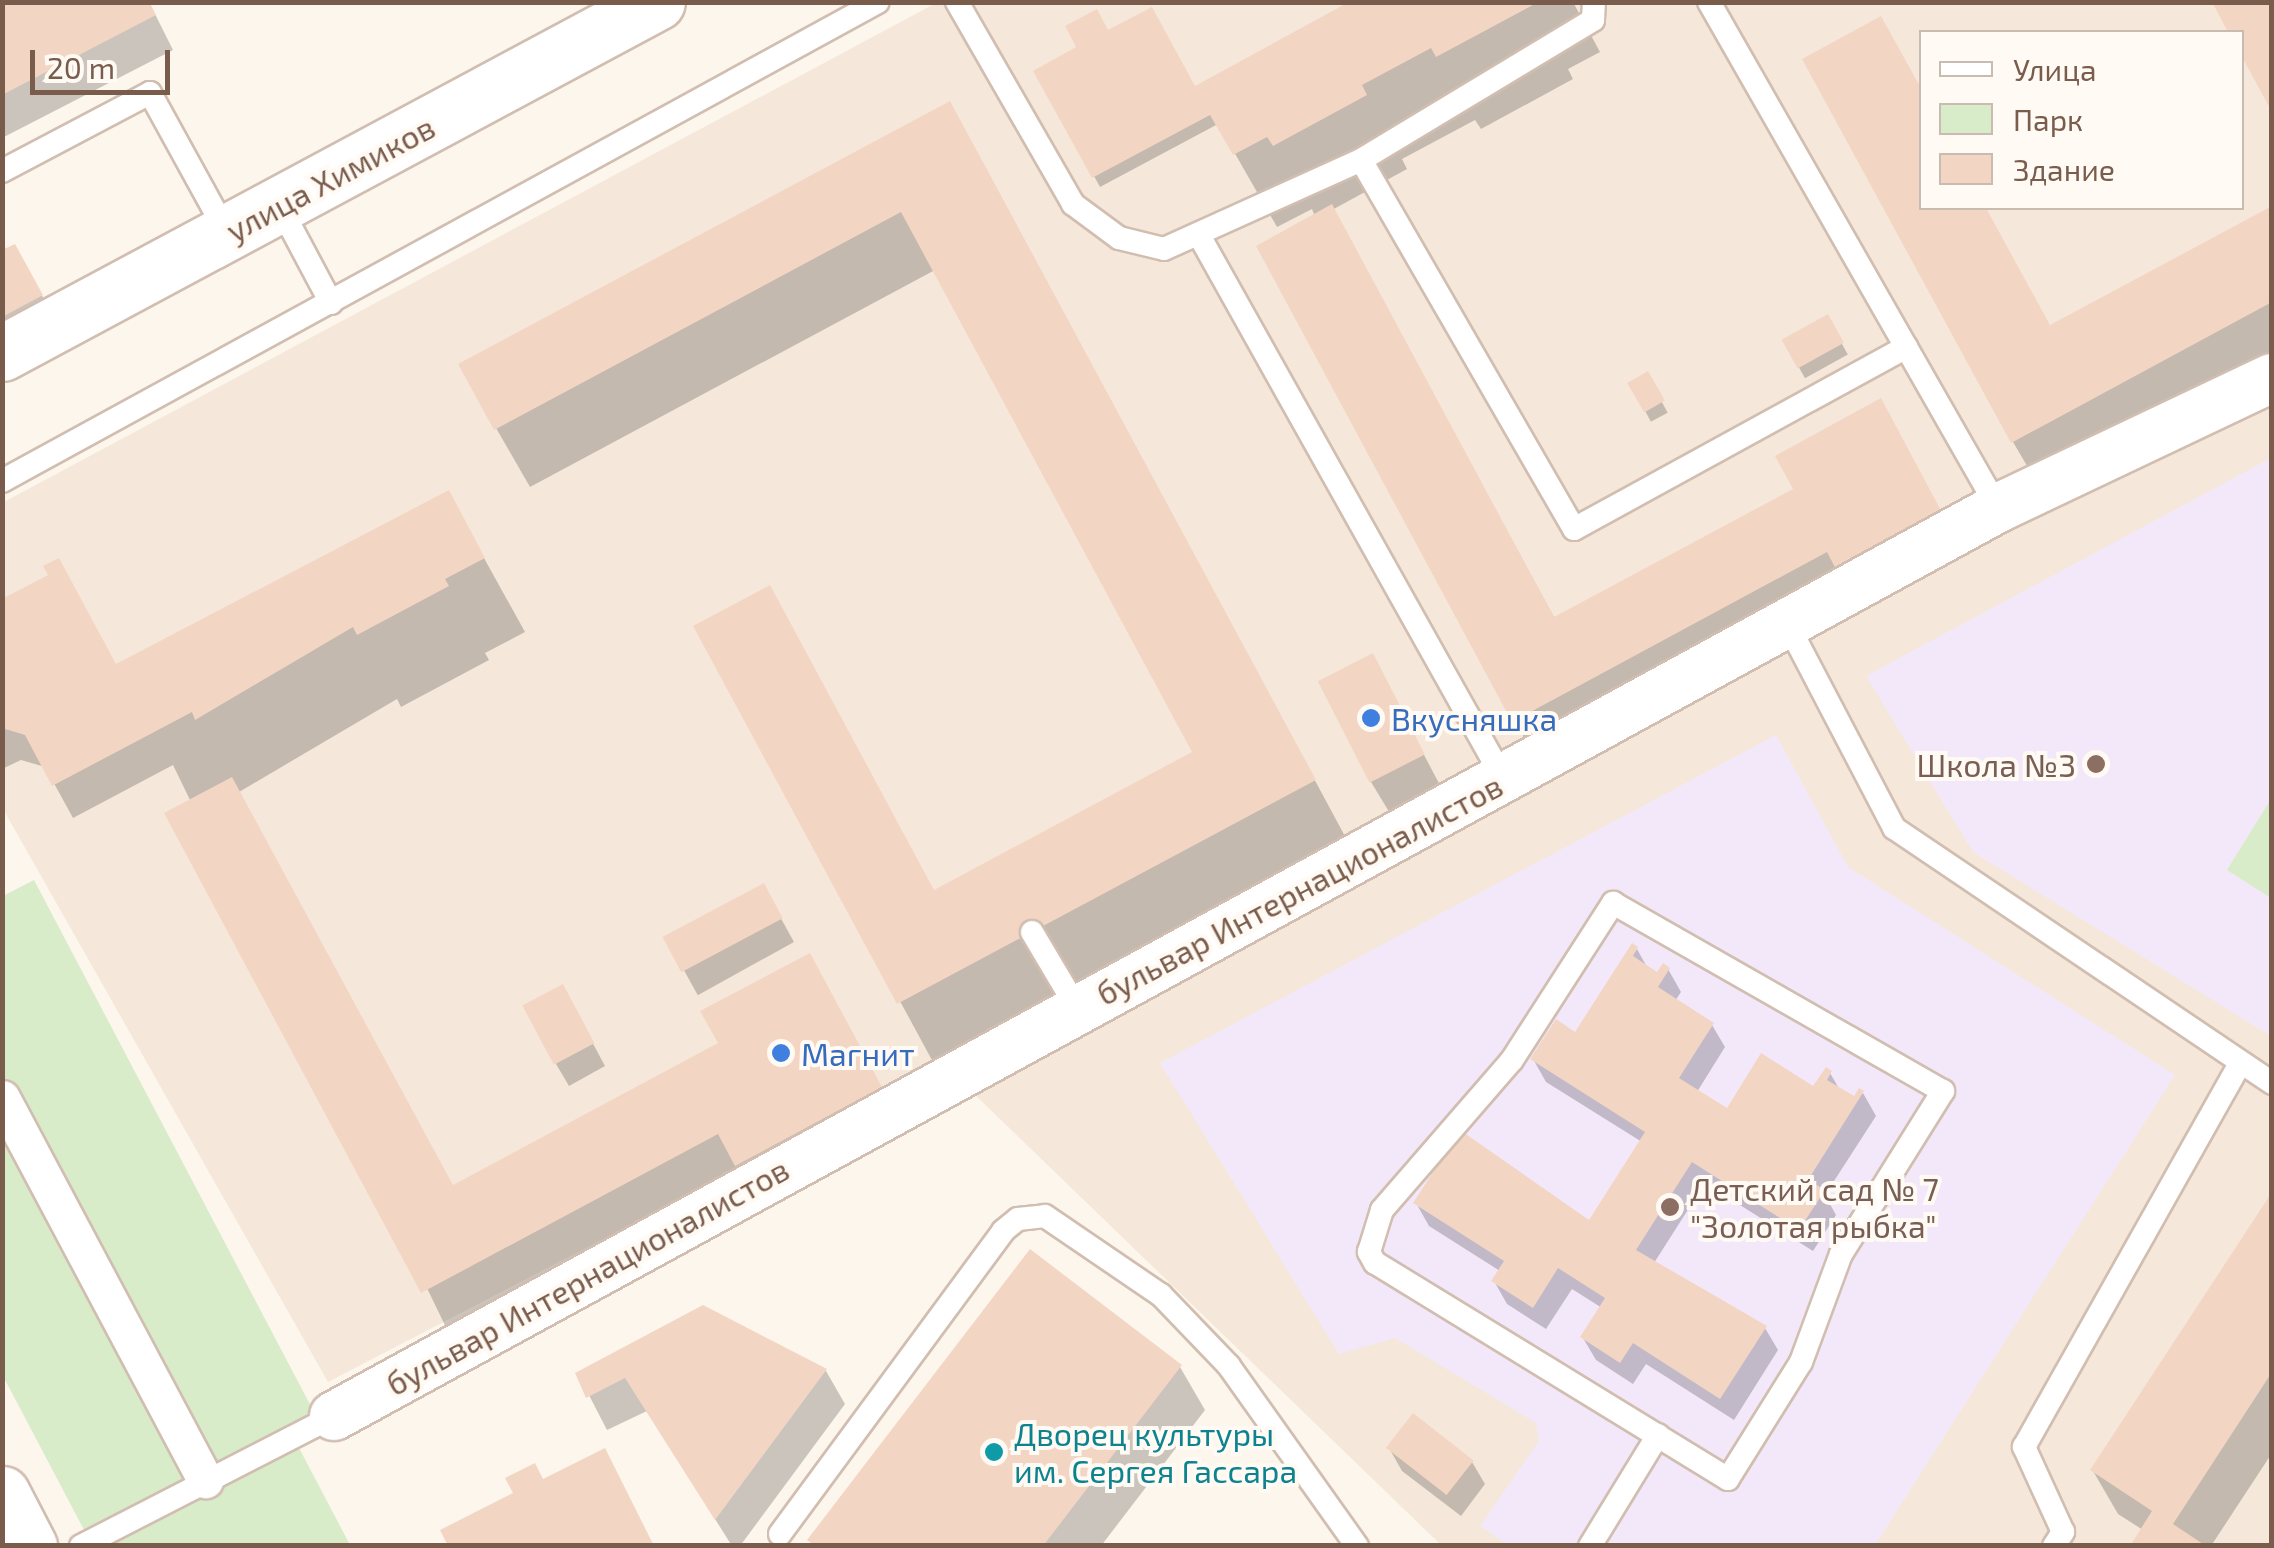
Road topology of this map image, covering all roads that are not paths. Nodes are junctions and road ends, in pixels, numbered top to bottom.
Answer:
1 (658, 2) edge
2 (878, 2) edge
3 (957, 2) edge
4 (1594, 2) edge
5 (1708, 2) edge
6 (1361, 160) junction
7 (2, 171) edge
8 (279, 205) junction
9 (227, 233) junction
10 (1200, 237) junction
11 (331, 302) junction
12 (1906, 347) junction
13 (2, 353) edge
14 (2272, 378) edge
15 (2, 481) edge
16 (1998, 508) junction
17 (1788, 625) junction
18 (1503, 778) junction
19 (1032, 932) dead end
20 (1077, 1008) junction
21 (2240, 1063) junction
22 (2272, 1083) edge
23 (2, 1098) edge
24 (334, 1416) joint
25 (1658, 1435) junction
26 (205, 1480) junction
27 (2, 1494) edge
28 (780, 1534) dead end
29 (29, 1546) edge
30 (81, 1546) edge
31 (1357, 1546) edge
32 (1590, 1546) edge
33 (2054, 1546) edge

1 - 8 main road, улица Химиков
2 - 11 lane
3 - 10 lane
4 - 6 lane
5 - 12 lane
6 - 10 lane
6 - 12 lane
7 - 9 lane
8 - 9 main road, улица Химиков
8 - 11 lane
9 - 13 main road, улица Химиков
10 - 18 lane
11 - 15 lane
12 - 16 lane
14 - 16 street, бульвар Интернационалистов
16 - 17 street, бульвар Интернационалистов
17 - 18 street, бульвар Интернационалистов
17 - 21 lane
18 - 20 street, бульвар Интернационалистов
19 - 20 lane
20 - 24 street, бульвар Интернационалистов
21 - 22 lane
21 - 33 lane
23 - 26 street
24 - 26 lane
25 - 25 lane
25 - 32 lane
26 - 30 lane
27 - 29 main road
28 - 31 lane

